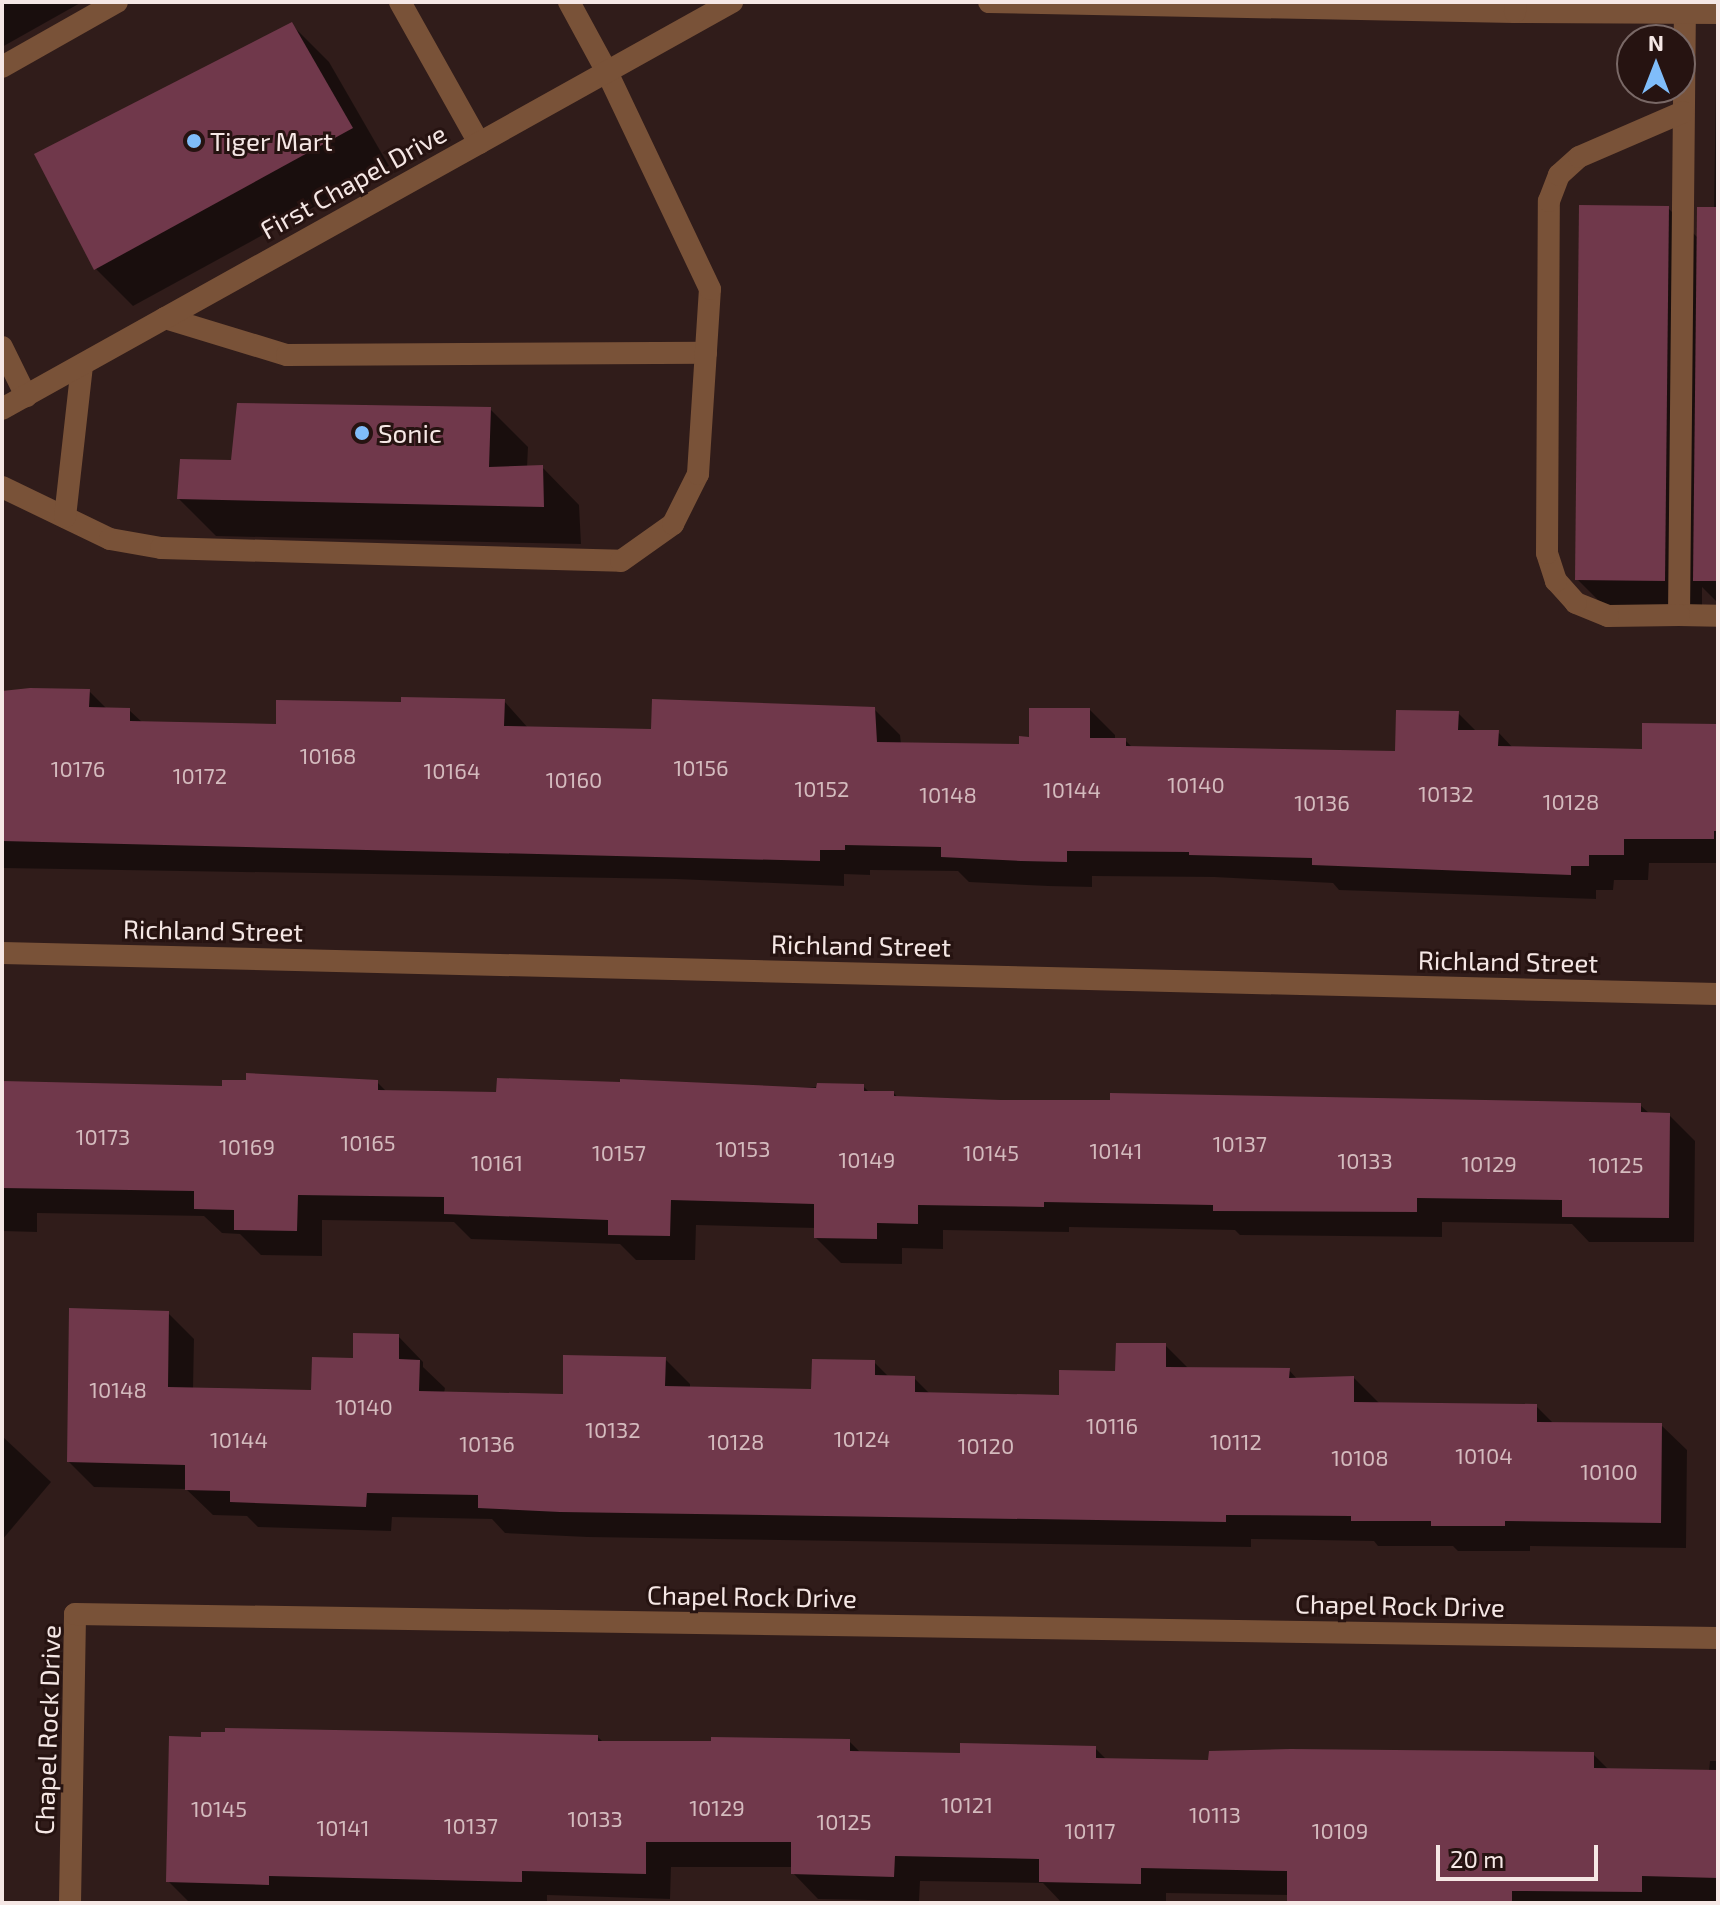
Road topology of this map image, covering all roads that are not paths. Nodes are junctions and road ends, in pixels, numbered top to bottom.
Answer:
1 (117, 2) edge
2 (400, 2) edge
3 (569, 2) edge
4 (732, 2) edge
5 (989, 2) edge
6 (1050, 2) edge
7 (1516, 7) edge
8 (1685, 7) edge
9 (1718, 13) edge
10 (2, 67) edge
11 (607, 72) junction
12 (1683, 112) junction
13 (479, 143) junction
14 (165, 318) junction
15 (2, 347) edge
16 (706, 353) junction
17 (82, 365) junction
18 (26, 396) junction
19 (2, 409) edge
20 (2, 487) edge
21 (65, 517) junction
22 (1679, 615) junction
23 (1718, 616) edge
24 (2, 953) edge
25 (1718, 994) edge
26 (1718, 1638) edge
27 (70, 1903) edge

1 - 10 street
2 - 13 street
3 - 11 street
4 - 11 street, First Chapel Drive
5 - 6 street
6 - 7 street
7 - 8 street
8 - 9 street
8 - 12 street
11 - 13 street, First Chapel Drive
11 - 16 street
12 - 22 street
12 - 22 street
13 - 14 street, First Chapel Drive
14 - 16 street
14 - 17 street, First Chapel Drive
15 - 18 street
16 - 21 street
17 - 18 street, First Chapel Drive
17 - 21 street
18 - 19 street, First Chapel Drive
20 - 21 street
22 - 23 street
24 - 25 street, Richland Street
26 - 27 street, Chapel Rock Drive

